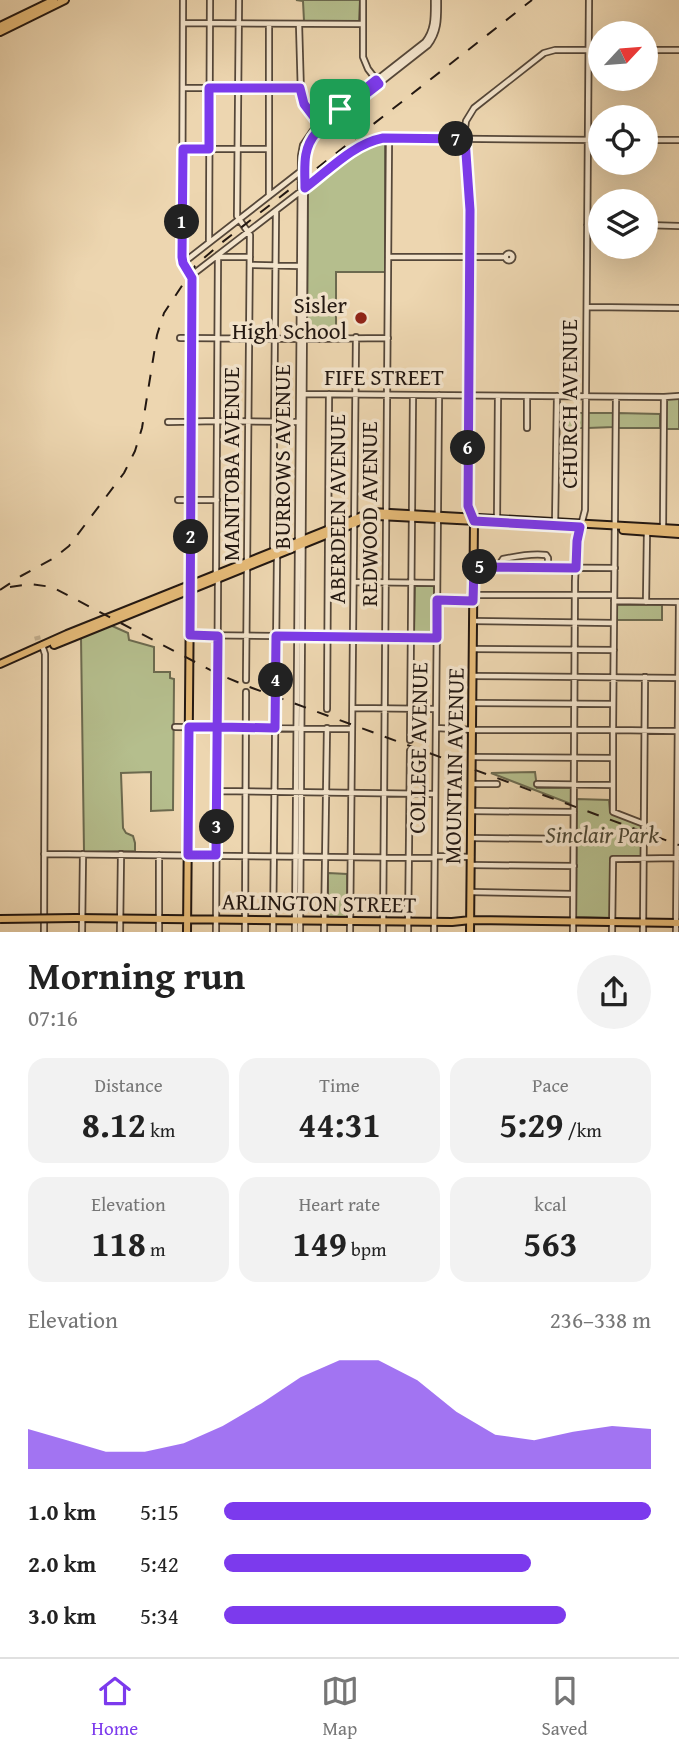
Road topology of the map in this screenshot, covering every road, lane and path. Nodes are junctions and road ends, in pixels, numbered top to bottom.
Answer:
1 (54, 0) edge
2 (65, 0) edge
3 (183, 0) edge
4 (210, 0) edge
5 (239, 0) edge
6 (363, 0) edge
7 (436, 0) edge
8 (589, 0) edge
9 (589, 21) edge
10 (183, 23) junction
11 (210, 23) junction
12 (239, 24) junction
13 (269, 24) junction
14 (299, 24) junction
15 (362, 24) junction
16 (0, 26) edge
17 (0, 32) edge
18 (588, 50) edge
19 (658, 50) edge
20 (679, 50) edge
21 (378, 82) junction
22 (183, 88) junction
23 (209, 88) junction
24 (238, 88) junction
25 (269, 88) junction
26 (300, 88) junction
27 (321, 126) junction
28 (389, 138) junction
29 (465, 139) junction
30 (588, 139) joint
31 (658, 140) edge
32 (679, 140) edge
33 (183, 149) junction
34 (209, 149) junction
35 (238, 149) junction
36 (269, 149) junction
37 (303, 171) junction
38 (303, 190) junction
39 (269, 196) junction
40 (276, 211) junction
41 (239, 219) junction
42 (587, 225) joint
43 (658, 225) edge
44 (679, 226) edge
45 (248, 232) junction
46 (209, 242) junction
47 (218, 256) junction
48 (250, 257) junction
49 (388, 257) junction
50 (469, 257) junction
51 (506, 257) dead end
52 (183, 263) junction
53 (250, 265) junction
54 (275, 265) junction
55 (303, 266) junction
56 (191, 275) junction
57 (587, 307) junction
58 (679, 308) edge
59 (356, 337) junction
60 (180, 338) dead end
61 (192, 338) junction
62 (218, 338) junction
63 (388, 338) junction
64 (249, 339) junction
65 (275, 339) junction
66 (302, 339) junction
67 (302, 394) junction
68 (329, 394) junction
69 (355, 394) junction
70 (387, 395) junction
71 (413, 395) junction
72 (439, 395) junction
73 (468, 396) junction
74 (498, 396) junction
75 (527, 396) junction
76 (557, 396) junction
77 (679, 396) edge
78 (586, 397) junction
79 (616, 397) junction
80 (664, 397) junction
81 (217, 421) junction
82 (168, 422) dead end
83 (191, 422) junction
84 (248, 422) junction
85 (274, 422) junction
86 (302, 422) junction
87 (527, 428) dead end
88 (178, 500) dead end
89 (191, 500) junction
90 (217, 500) junction
91 (468, 506) junction
92 (386, 514) junction
93 (412, 515) junction
94 (461, 516) junction
95 (438, 517) junction
96 (473, 519) junction
97 (354, 520) junction
98 (497, 520) junction
99 (555, 524) junction
100 (582, 525) junction
101 (615, 527) junction
102 (647, 529) junction
103 (663, 530) junction
104 (328, 531) junction
105 (679, 532) edge
106 (301, 542) junction
107 (275, 552) junction
108 (248, 564) junction
109 (474, 567) junction
110 (501, 567) junction
111 (548, 568) junction
112 (576, 568) junction
113 (615, 568) junction
114 (217, 576) junction
115 (354, 582) junction
116 (386, 582) junction
117 (412, 582) junction
118 (437, 583) junction
119 (190, 587) junction
120 (178, 594) junction
121 (576, 595) junction
122 (162, 598) junction
123 (473, 598) junction
124 (614, 598) junction
125 (437, 600) junction
126 (190, 601) junction
127 (646, 602) junction
128 (679, 603) edge
129 (473, 621) junction
130 (575, 622) junction
131 (614, 623) junction
132 (190, 635) junction
133 (218, 636) junction
134 (247, 636) junction
135 (276, 636) junction
136 (300, 636) junction
137 (327, 637) junction
138 (353, 637) junction
139 (385, 637) junction
140 (411, 638) junction
141 (437, 638) junction
142 (41, 645) junction
143 (473, 649) junction
144 (575, 649) junction
145 (614, 650) junction
146 (0, 665) edge
147 (473, 676) junction
148 (575, 676) junction
149 (614, 677) junction
150 (645, 677) junction
151 (678, 678) edge
152 (246, 680) dead end
153 (246, 692) dead end
154 (472, 703) junction
155 (575, 704) junction
156 (613, 704) junction
157 (352, 708) junction
158 (327, 709) dead end
159 (385, 709) junction
160 (410, 709) junction
161 (436, 709) junction
162 (175, 727) dead end
163 (189, 727) junction
164 (218, 727) junction
165 (246, 728) junction
166 (275, 728) junction
167 (300, 728) junction
168 (327, 728) junction
169 (436, 728) junction
170 (352, 729) junction
171 (472, 730) junction
172 (613, 730) junction
173 (645, 730) junction
174 (575, 731) junction
175 (678, 731) edge
176 (410, 740) dead end
177 (410, 751) dead end
178 (472, 757) junction
179 (574, 758) junction
180 (613, 758) junction
181 (471, 784) junction
182 (537, 784) dead end
183 (497, 785) dead end
184 (574, 785) junction
185 (612, 785) junction
186 (217, 791) junction
187 (246, 792) junction
188 (275, 792) junction
189 (299, 792) junction
190 (326, 793) junction
191 (352, 793) junction
192 (384, 793) junction
193 (410, 793) junction
194 (435, 794) junction
195 (471, 811) junction
196 (574, 812) junction
197 (644, 825) junction
198 (471, 838) junction
199 (573, 839) junction
200 (44, 854) junction
201 (83, 854) junction
202 (121, 855) junction
203 (159, 855) junction
204 (188, 855) junction
205 (216, 855) junction
206 (245, 856) junction
207 (274, 856) junction
208 (298, 856) junction
209 (325, 857) junction
210 (351, 857) junction
211 (383, 857) junction
212 (409, 857) junction
213 (435, 857) junction
214 (471, 857) junction
215 (644, 858) junction
216 (678, 858) edge
217 (471, 865) junction
218 (574, 866) junction
219 (471, 892) junction
220 (573, 894) junction
221 (79, 918) junction
222 (0, 919) edge
223 (121, 919) junction
224 (159, 919) junction
225 (187, 919) junction
226 (216, 919) junction
227 (245, 920) junction
228 (273, 920) junction
229 (297, 920) junction
230 (471, 920) junction
231 (573, 920) junction
232 (325, 921) junction
233 (350, 921) junction
234 (383, 921) junction
235 (408, 922) junction
236 (434, 922) junction
237 (612, 922) junction
238 (644, 922) junction
239 (678, 923) edge
240 (44, 932) edge
241 (82, 932) edge
242 (120, 932) edge
243 (159, 932) edge
244 (187, 932) edge
245 (216, 932) edge
246 (245, 932) edge
247 (273, 932) edge
248 (297, 932) edge
249 (324, 932) edge
250 (350, 932) edge
251 (383, 932) edge
252 (408, 932) edge
253 (434, 932) edge
254 (470, 932) edge
255 (573, 932) edge
256 (612, 932) edge
257 (643, 932) edge

1 - 16 main road
2 - 17 main road
3 - 10 street
4 - 11 street
5 - 12 street
6 - 15 street
7 - 21 street, BURROWS AVENUE
8 - 9 street, CHURCH AVENUE
10 - 11 street
10 - 22 street
11 - 12 street
11 - 23 street
12 - 13 street
12 - 24 street
13 - 14 street
13 - 25 street
14 - 15 street
14 - 26 street
15 - 21 street
18 - 29 street
19 - 20 street
21 - 27 street, BURROWS AVENUE
22 - 23 street
22 - 33 street
23 - 24 street
23 - 34 street
24 - 25 street
24 - 35 street
25 - 26 street
25 - 36 street
26 - 27 street
27 - 37 street, BURROWS AVENUE
28 - 29 street
28 - 38 street
28 - 49 street, REDWOOD AVENUE
29 - 30 street
29 - 50 street, MOUNTAIN AVENUE
30 - 42 street, CHURCH AVENUE
31 - 32 street
33 - 34 street
33 - 52 street
34 - 35 street
34 - 46 street
35 - 36 street
35 - 41 street
36 - 39 street
37 - 38 street, BURROWS AVENUE
37 - 39 street
38 - 40 street
38 - 55 street, BURROWS AVENUE
39 - 41 street
40 - 45 street
40 - 54 street
41 - 45 street
41 - 46 street
42 - 57 street, CHURCH AVENUE
43 - 44 street
45 - 47 street
45 - 48 street, MANITOBA AVENUE
46 - 52 street
47 - 48 street
47 - 56 street
47 - 62 street
48 - 53 street, MANITOBA AVENUE
49 - 50 street
49 - 63 street, REDWOOD AVENUE
50 - 51 street
50 - 73 street, MOUNTAIN AVENUE
52 - 56 street
53 - 54 street
53 - 64 street, MANITOBA AVENUE
54 - 55 street
54 - 65 street
55 - 66 street, BURROWS AVENUE
56 - 61 street
57 - 58 street
57 - 78 street, CHURCH AVENUE
59 - 63 street
59 - 66 street
59 - 69 street, ABERDEEN AVENUE
60 - 61 street
61 - 62 street
61 - 83 street
62 - 64 street
62 - 81 street
63 - 70 street, REDWOOD AVENUE
64 - 65 street
64 - 84 street, MANITOBA AVENUE
65 - 66 street
65 - 85 street
66 - 67 street, BURROWS AVENUE
67 - 68 street, FIFE STREET
67 - 86 street, BURROWS AVENUE
68 - 69 street, FIFE STREET
68 - 104 street
69 - 70 street, FIFE STREET
69 - 97 street, ABERDEEN AVENUE
70 - 71 street, FIFE STREET
70 - 92 street, REDWOOD AVENUE
71 - 72 street, FIFE STREET
71 - 93 street
72 - 73 street, FIFE STREET
72 - 95 street, COLLEGE AVENUE
73 - 74 street, FIFE STREET
73 - 91 street, MOUNTAIN AVENUE
74 - 75 street, FIFE STREET
74 - 98 street
75 - 76 street, FIFE STREET
75 - 87 street
76 - 78 street, FIFE STREET
76 - 99 street
77 - 80 street, FIFE STREET
78 - 79 street, FIFE STREET
78 - 100 street, CHURCH AVENUE
79 - 80 street, FIFE STREET
79 - 101 street
80 - 103 street
81 - 83 street
81 - 84 street
81 - 90 street
82 - 83 street
83 - 89 street
84 - 85 street
84 - 108 street, MANITOBA AVENUE
85 - 86 street
85 - 107 street
86 - 106 street, BURROWS AVENUE
88 - 89 street
89 - 90 street
89 - 119 street
90 - 114 street
91 - 94 main road
91 - 96 street, MOUNTAIN AVENUE
92 - 93 main road
92 - 97 main road
92 - 116 street, REDWOOD AVENUE
93 - 95 main road
93 - 117 street
94 - 95 main road
94 - 96 main road
95 - 96 main road
95 - 118 street, COLLEGE AVENUE
96 - 98 main road
96 - 109 main road, MOUNTAIN AVENUE
97 - 104 main road
97 - 115 street, ABERDEEN AVENUE
98 - 99 main road
99 - 100 main road
100 - 101 main road
100 - 112 street, CHURCH AVENUE
101 - 102 main road
101 - 113 street
102 - 103 main road
102 - 127 street
103 - 105 main road
104 - 106 main road
104 - 137 street
106 - 107 main road
106 - 136 street, BURROWS AVENUE
107 - 108 main road
107 - 135 street
108 - 114 main road
108 - 134 street, MANITOBA AVENUE
109 - 110 street
109 - 123 main road, MOUNTAIN AVENUE
110 - 111 street
110 - 111 street
111 - 112 street
112 - 113 street
112 - 121 street, CHURCH AVENUE
113 - 124 street
114 - 119 main road
114 - 133 street
115 - 116 street
115 - 138 street, ABERDEEN AVENUE
116 - 117 street
116 - 139 street, REDWOOD AVENUE
117 - 118 street
117 - 140 street
118 - 125 street, COLLEGE AVENUE
119 - 120 main road
119 - 122 main road
119 - 126 main road
120 - 122 main road
120 - 126 main road
121 - 123 street
121 - 124 street
121 - 130 street, CHURCH AVENUE
122 - 142 main road
123 - 125 street
123 - 129 main road, MOUNTAIN AVENUE
124 - 127 street
124 - 131 street
125 - 141 street, COLLEGE AVENUE
126 - 132 main road
127 - 128 street
128 - 151 street
129 - 130 street
129 - 143 main road, MOUNTAIN AVENUE
130 - 131 street
130 - 144 street, CHURCH AVENUE
131 - 145 street
132 - 133 street
132 - 163 main road
133 - 134 street
133 - 164 street
134 - 135 street
134 - 152 street, MANITOBA AVENUE
135 - 136 street
135 - 166 street
136 - 137 street
136 - 167 street, BURROWS AVENUE
137 - 138 street
137 - 158 street
138 - 139 street
138 - 157 street, ABERDEEN AVENUE
139 - 140 street
139 - 159 street, REDWOOD AVENUE
140 - 141 street
140 - 160 street
141 - 161 street, COLLEGE AVENUE
142 - 146 main road
142 - 146 main road
142 - 200 street
143 - 144 street
143 - 147 main road, MOUNTAIN AVENUE
144 - 145 street
144 - 148 street, CHURCH AVENUE
145 - 149 street
147 - 148 street
147 - 154 main road, MOUNTAIN AVENUE
148 - 149 street
148 - 155 street, CHURCH AVENUE
149 - 150 street
149 - 156 street
150 - 151 street
150 - 173 street
151 - 175 street
153 - 165 street
154 - 155 street
154 - 171 main road, MOUNTAIN AVENUE
155 - 156 street
155 - 174 street, CHURCH AVENUE
156 - 172 street
157 - 159 street
157 - 170 street, ABERDEEN AVENUE
159 - 160 street
159 - 192 street, REDWOOD AVENUE
160 - 161 street
160 - 176 street
161 - 169 street, COLLEGE AVENUE
162 - 163 street
163 - 164 street
163 - 204 main road
164 - 165 street
164 - 186 street
165 - 166 street
165 - 187 street
166 - 167 street
166 - 188 street
167 - 168 street
167 - 189 street, BURROWS AVENUE
168 - 170 street
168 - 190 street
169 - 171 street
169 - 194 street, COLLEGE AVENUE
170 - 191 street, ABERDEEN AVENUE
171 - 174 street
171 - 178 main road, MOUNTAIN AVENUE
172 - 173 street
172 - 174 street
172 - 180 street
173 - 175 street
173 - 197 street
174 - 179 street, CHURCH AVENUE
175 - 216 street
177 - 193 street
178 - 179 street
178 - 181 main road, MOUNTAIN AVENUE
179 - 180 street
179 - 184 street, CHURCH AVENUE
180 - 185 street
181 - 183 street
181 - 195 main road, MOUNTAIN AVENUE
182 - 184 street
184 - 185 street
184 - 196 street, CHURCH AVENUE
185 - 197 street
186 - 187 street
186 - 205 street
187 - 188 street
187 - 206 street
188 - 189 street
188 - 207 street
189 - 190 street
189 - 208 street, BURROWS AVENUE
190 - 191 street
190 - 209 street
191 - 192 street
191 - 210 street, ABERDEEN AVENUE
192 - 193 street
192 - 211 street, REDWOOD AVENUE
193 - 194 street
193 - 212 street
194 - 213 street, COLLEGE AVENUE
195 - 196 street
195 - 198 main road, MOUNTAIN AVENUE
196 - 199 street, CHURCH AVENUE
197 - 215 street
198 - 199 street
198 - 214 main road, MOUNTAIN AVENUE
199 - 218 street, CHURCH AVENUE
200 - 201 street
200 - 240 street
201 - 202 street
201 - 221 street
202 - 203 street
202 - 223 street
203 - 204 street
203 - 224 street
204 - 205 street
204 - 225 main road
205 - 206 street
205 - 226 street
206 - 207 street
206 - 227 street
207 - 208 street
207 - 228 street
208 - 209 street
208 - 229 street, BURROWS AVENUE
209 - 210 street
209 - 232 street
210 - 211 street
210 - 233 street, ABERDEEN AVENUE
211 - 212 street
211 - 234 street, REDWOOD AVENUE
212 - 213 street
212 - 235 street
213 - 214 street
213 - 236 street, COLLEGE AVENUE
214 - 217 main road, MOUNTAIN AVENUE
215 - 216 street
215 - 237 street
215 - 238 street
216 - 239 street
217 - 218 street
217 - 219 main road, MOUNTAIN AVENUE
218 - 220 street, CHURCH AVENUE
219 - 220 street
219 - 230 main road, MOUNTAIN AVENUE
220 - 231 street, CHURCH AVENUE
221 - 222 main road, ARLINGTON STREET, bridge
221 - 223 main road, ARLINGTON STREET
221 - 241 street
223 - 224 main road, ARLINGTON STREET
223 - 242 street
224 - 225 main road, ARLINGTON STREET
224 - 243 street
225 - 226 main road, ARLINGTON STREET
225 - 244 main road
226 - 227 main road, ARLINGTON STREET
226 - 245 street
227 - 228 main road, ARLINGTON STREET
227 - 246 street
228 - 229 main road, ARLINGTON STREET
228 - 247 street
229 - 232 main road, ARLINGTON STREET
229 - 248 street, BURROWS AVENUE
230 - 231 main road, ARLINGTON STREET
230 - 236 main road, ARLINGTON STREET
230 - 254 main road, MOUNTAIN AVENUE
231 - 237 main road, ARLINGTON STREET
231 - 255 street, CHURCH AVENUE
232 - 233 main road, ARLINGTON STREET
232 - 249 street
233 - 234 main road, ARLINGTON STREET
233 - 250 street, ABERDEEN AVENUE
234 - 235 main road, ARLINGTON STREET
234 - 251 street, REDWOOD AVENUE
235 - 236 main road, ARLINGTON STREET
235 - 252 street
236 - 253 street, COLLEGE AVENUE
237 - 238 main road, ARLINGTON STREET
237 - 256 street
238 - 239 main road, ARLINGTON STREET
238 - 257 street

